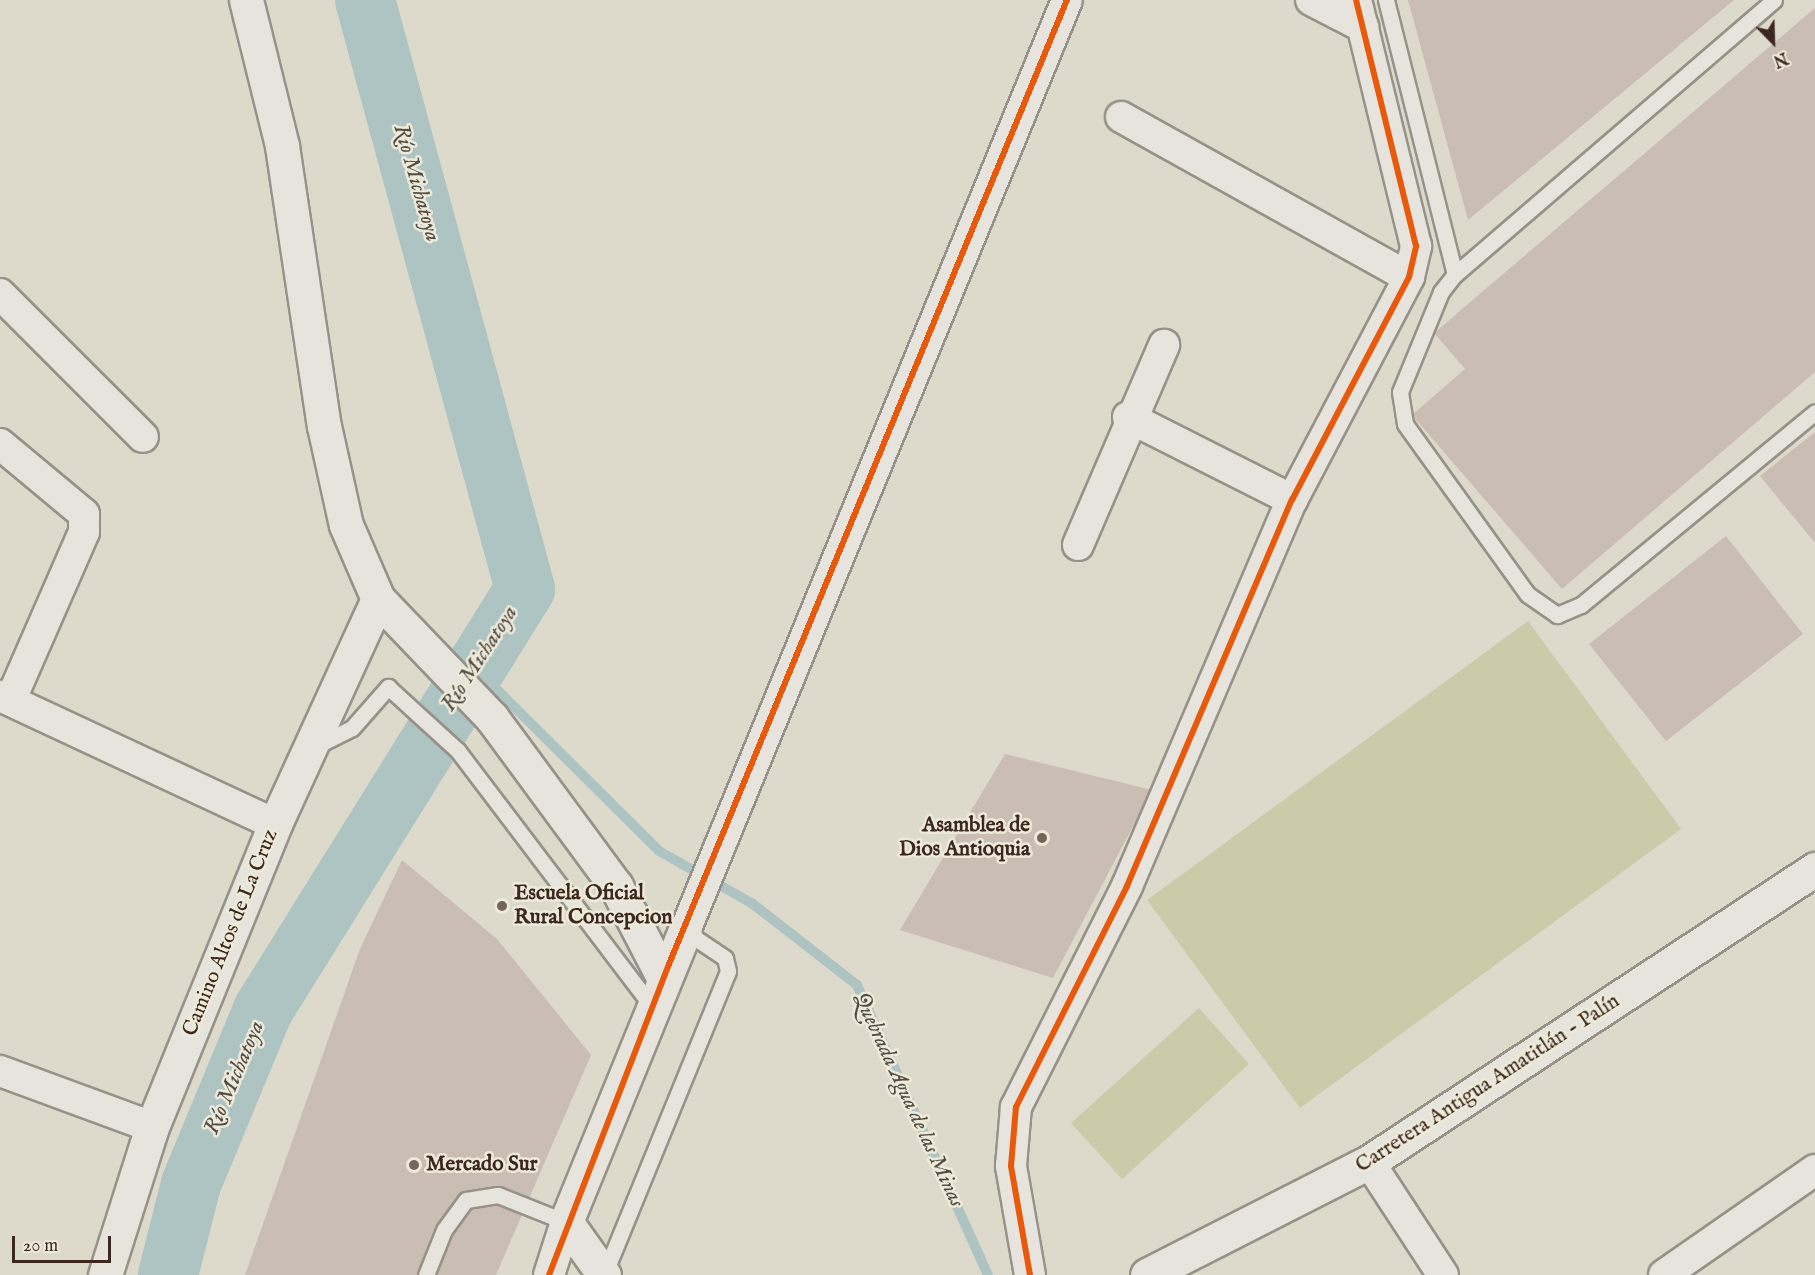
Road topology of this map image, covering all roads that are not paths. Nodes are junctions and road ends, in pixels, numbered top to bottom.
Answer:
1 (246, 0) edge
2 (1067, 0) edge
3 (1311, 0) edge
4 (1386, 0) edge
5 (1774, 0) edge
6 (1360, 14) edge
7 (1121, 117) dead end
8 (1455, 274) junction
9 (1408, 277) junction
10 (0, 294) edge
11 (1164, 345) dead end
12 (1815, 412) edge
13 (1128, 417) junction
14 (143, 436) dead end
15 (0, 444) edge
16 (1292, 500) junction
17 (1078, 545) dead end
18 (378, 599) junction
19 (6, 697) edge
20 (314, 747) junction
21 (275, 824) junction
22 (1815, 869) edge
23 (685, 931) junction
24 (658, 994) junction
25 (0, 1071) edge
26 (152, 1127) junction
27 (1369, 1162) junction
28 (1815, 1170) edge
29 (566, 1222) junction
30 (105, 1275) edge
31 (426, 1275) edge
32 (549, 1275) edge
33 (604, 1275) edge
34 (1030, 1275) edge
35 (1148, 1275) edge
36 (1443, 1275) edge
37 (1664, 1275) edge

1 - 18 street
2 - 23 street
3 - 6 street
4 - 8 lane
5 - 8 lane
6 - 9 street
7 - 9 street
8 - 12 lane
9 - 16 street
10 - 14 street
11 - 13 street
13 - 16 street
13 - 17 street
15 - 19 street
16 - 34 street
18 - 20 street, Camino Altos de La Cruz
18 - 24 street
19 - 21 street
20 - 21 street, Camino Altos de La Cruz
20 - 24 lane
21 - 26 street, Camino Altos de La Cruz
22 - 27 street, Carretera Antigua Amatitlán - Palín
23 - 24 street
23 - 33 lane
24 - 29 street
25 - 26 street
26 - 30 street, Camino Altos de La Cruz
27 - 35 street, Carretera Antigua Amatitlán - Palín
27 - 36 street
28 - 37 street
29 - 31 lane
29 - 32 street
29 - 33 street

